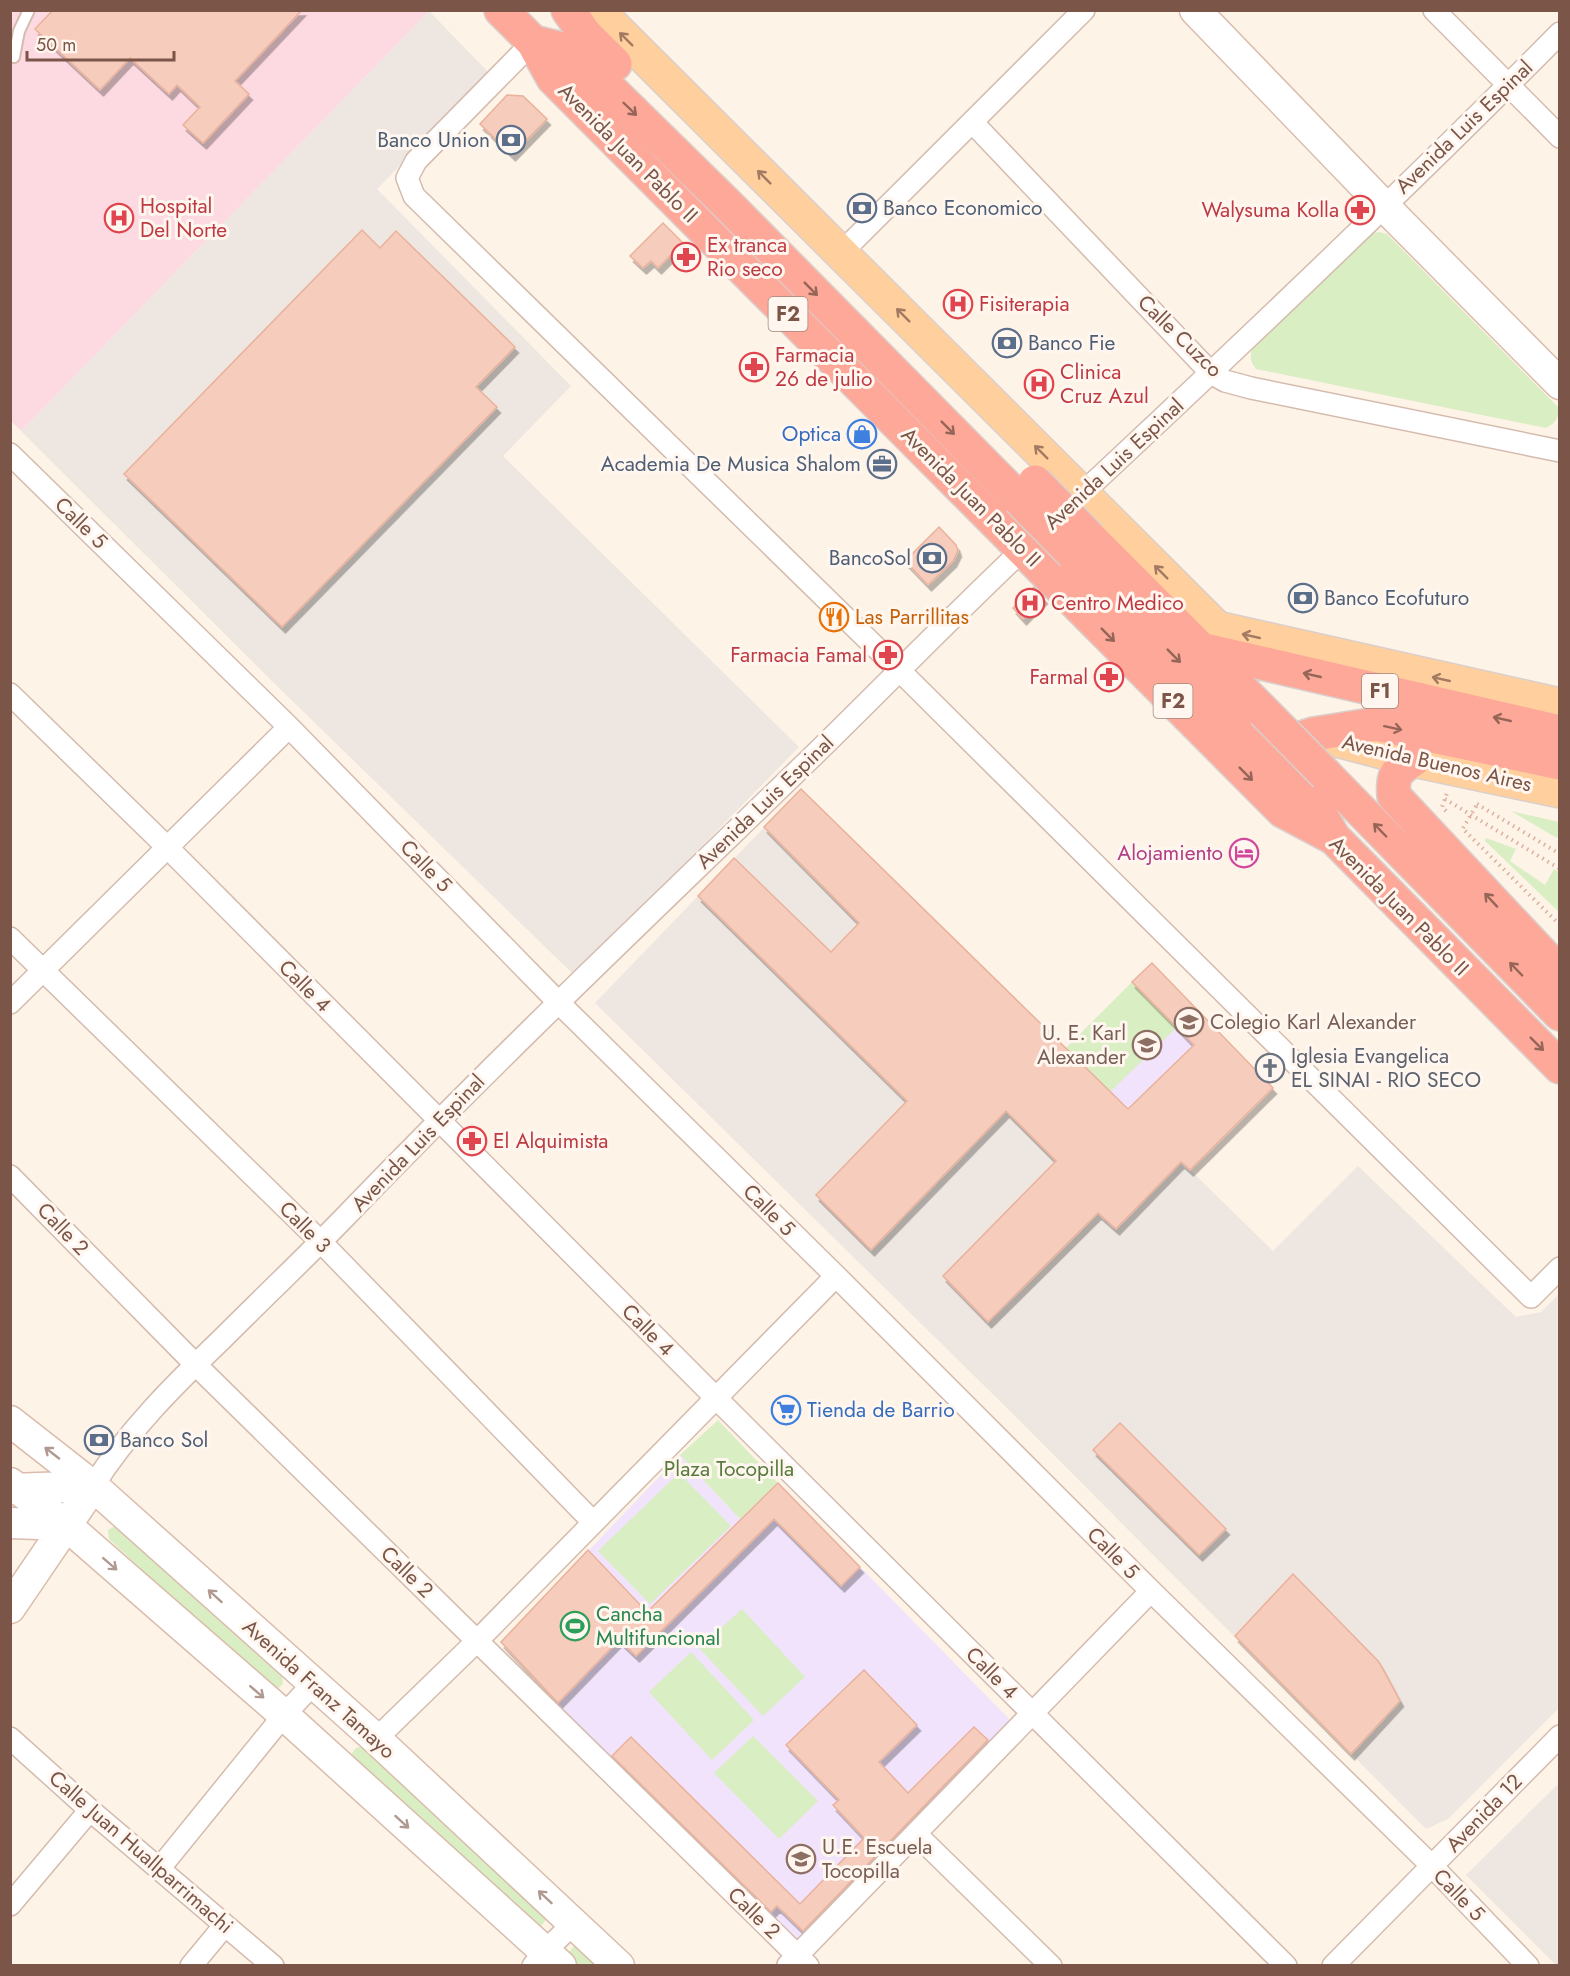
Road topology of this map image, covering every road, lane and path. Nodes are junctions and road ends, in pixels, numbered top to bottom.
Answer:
1 (29, 10) edge
2 (501, 10) edge
3 (568, 10) edge
4 (593, 10) edge
5 (1084, 10) edge
6 (1195, 10) edge
7 (1434, 10) edge
8 (1560, 33) edge
9 (533, 42) junction
10 (14, 57) dead end
11 (1508, 85) junction
12 (973, 123) junction
13 (1560, 137) edge
14 (1384, 206) junction
15 (841, 253) junction
16 (1211, 373) junction
17 (1560, 384) edge
18 (1560, 452) edge
19 (10, 454) edge
20 (1027, 491) junction
21 (1082, 494) junction
22 (1082, 546) junction
23 (1023, 549) junction
24 (1209, 639) junction
25 (900, 671) junction
26 (10, 694) edge
27 (1560, 705) edge
28 (289, 727) junction
29 (1560, 732) edge
30 (1314, 734) junction
31 (1266, 748) junction
32 (1413, 760) junction
33 (1560, 763) edge
34 (1448, 789) dead end
35 (1560, 791) edge
36 (1482, 795) dead end
37 (1445, 799) junction
38 (1477, 804) junction
39 (1449, 814) dead end
40 (1471, 814) junction
41 (1456, 821) dead end
42 (1463, 828) junction
43 (1334, 838) junction
44 (168, 849) junction
45 (1560, 854) edge
46 (1560, 869) edge
47 (1560, 925) edge
48 (10, 938) edge
49 (43, 971) junction
50 (1560, 973) edge
51 (558, 1002) junction
52 (10, 1003) edge
53 (1560, 1014) edge
54 (1560, 1067) edge
55 (439, 1120) junction
56 (10, 1176) edge
57 (321, 1242) junction
58 (1560, 1268) edge
59 (836, 1276) junction
60 (195, 1364) junction
61 (716, 1398) junction
62 (10, 1421) edge
63 (93, 1486) junction
64 (13, 1487) edge
65 (592, 1522) junction
66 (10, 1523) edge
67 (66, 1525) junction
68 (1151, 1591) junction
69 (10, 1608) edge
70 (477, 1641) junction
71 (313, 1684) junction
72 (1032, 1713) junction
73 (284, 1715) junction
74 (1560, 1736) edge
75 (10, 1738) edge
76 (376, 1739) junction
77 (90, 1809) junction
78 (916, 1834) junction
79 (1432, 1866) junction
80 (159, 1869) junction
81 (10, 1905) edge
82 (574, 1923) junction
83 (225, 1925) junction
84 (546, 1961) edge
85 (798, 1962) edge
86 (191, 1965) edge
87 (273, 1965) edge
88 (619, 1965) edge
89 (1051, 1965) edge
90 (1286, 1965) edge
91 (1333, 1965) edge
92 (1528, 1965) edge

1 - 10 lane
2 - 9 highway, Avenida Juan Pablo II / F2
3 - 20 highway, Avenida Juan Pablo II / F2
15 -> 4 main road, Avenida Juan Pablo II
5 - 12 street
6 - 14 main road
7 - 11 street
8 - 11 street, Avenida Luis Espinal
9 -> 20 highway, F2
9 - 23 highway, Avenida Juan Pablo II / F2
9 - 25 street
11 - 13 street
11 - 14 street, Avenida Luis Espinal
12 - 15 street
12 - 16 street, Calle Cuzco
14 - 16 street, Avenida Luis Espinal
14 - 17 main road
21 -> 15 main road, Avenida Juan Pablo II
16 - 18 street, Calle Cuzco
16 - 21 street, Avenida Luis Espinal
19 - 28 street, Calle 5
20 - 22 highway, Avenida Juan Pablo II / F2, bridge
21 - 23 street, Avenida Luis Espinal
24 -> 21 main road, Avenida Juan Pablo II
22 - 24 highway, Avenida Juan Pablo II / F2
22 -> 31 highway, F2
23 - 25 street, Avenida Luis Espinal
23 -> 43 highway, Avenida Juan Pablo II / F2
27 -> 24 main road
29 -> 24 highway, F1
53 -> 24 highway, Avenida Juan Pablo II / F2, bridge
25 - 51 street, Avenida Luis Espinal
25 - 58 street
26 - 44 street, Calle 4
28 - 44 street
28 - 51 street, Calle 5
30 - 31 highway, Avenida Buenos Aires / F1
30 - 32 main road, Avenida Buenos Aires
30 -> 33 highway, Avenida Buenos Aires / F1
31 - 43 highway, F2
32 - 35 main road, Avenida Buenos Aires
50 -> 32 highway
34 - 37 path
36 - 38 path
37 - 39 path
37 - 40 path
38 - 40 path
38 - 45 path
40 - 42 path
40 - 46 path
41 - 42 path
42 - 47 path
43 -> 54 highway, Avenida Juan Pablo II / F2
44 - 49 street
44 - 55 street, Calle 4
48 - 49 street, Calle 3
49 - 52 street
49 - 57 street, Calle 3
51 - 55 street, Avenida Luis Espinal
51 - 59 street, Calle 5
55 - 57 street, Avenida Luis Espinal
55 - 61 street, Calle 4
56 - 60 street, Calle 2
57 - 60 street, Avenida Luis Espinal
57 - 65 street, Calle 3
59 - 61 street
59 - 68 street, Calle 5
60 - 63 street, Avenida Luis Espinal
60 - 70 street, Calle 2
61 - 65 street
61 - 72 street, Calle 4
63 -> 62 main road, Avenida Franz Tamayo
63 - 64 main road
63 - 67 main road, Avenida Luis Espinal
71 -> 63 main road, Avenida Franz Tamayo
64 - 67 main road, Avenida Franz Tamayo
65 - 70 street
66 - 67 main road
67 - 69 main road, Avenida Luis Espinal
67 -> 73 main road, Avenida Franz Tamayo
68 - 72 street
68 - 79 street, Calle 5
70 - 76 street
70 - 85 street, Calle 2
71 - 73 street
71 - 76 main road, Avenida Franz Tamayo
72 - 78 street
72 - 90 street, Calle 4
73 - 80 street
73 -> 84 main road, Avenida Franz Tamayo
74 - 79 street, Avenida 12
75 - 77 street, Calle Juan Huallparrimachi
82 -> 76 main road, Avenida Franz Tamayo
77 - 80 street, Calle Juan Huallparrimachi
77 - 81 street
78 - 85 street
78 - 89 street
79 - 91 street, Avenida 12
79 - 92 street, Calle 5
80 - 83 street, Calle Juan Huallparrimachi
82 - 84 street
82 - 88 main road, Avenida Franz Tamayo
83 - 86 street
83 - 87 street, Calle Juan Huallparrimachi

